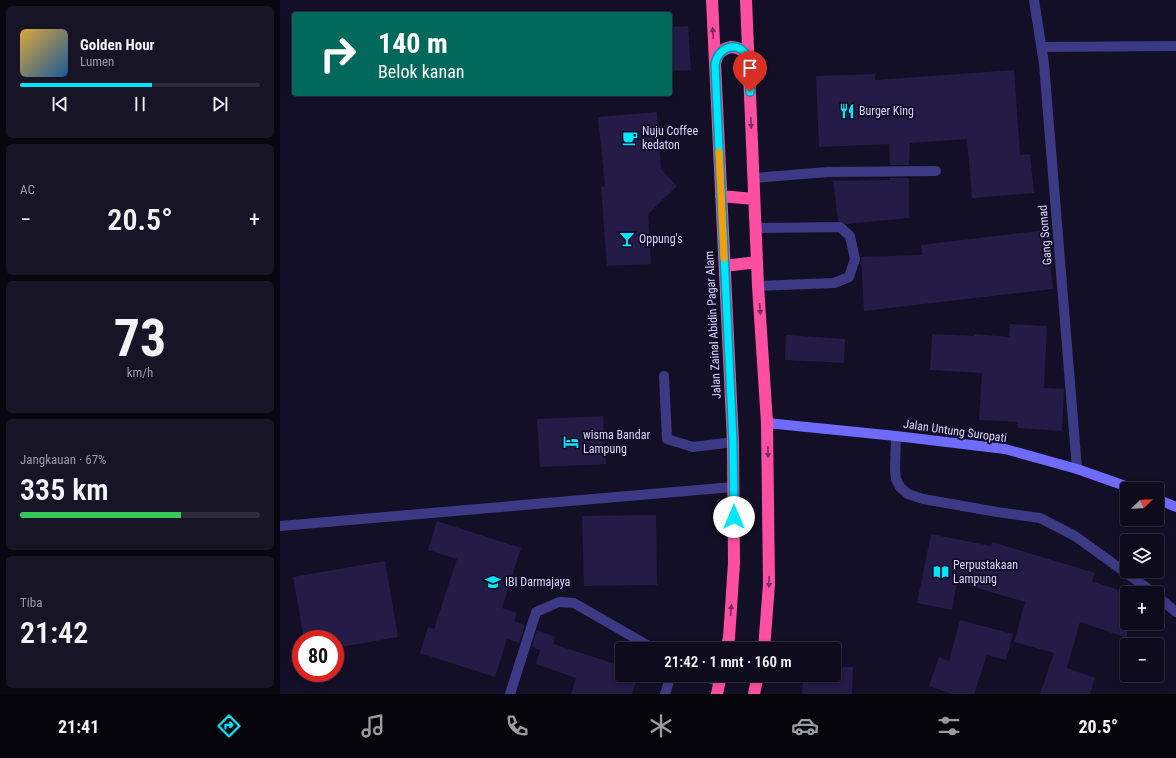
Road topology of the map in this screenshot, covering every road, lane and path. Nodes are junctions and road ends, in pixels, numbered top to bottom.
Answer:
1 (712, 0) edge
2 (746, 0) edge
3 (1034, 0) edge
4 (1176, 46) edge
5 (1042, 47) junction
6 (749, 63) junction
7 (715, 65) junction
8 (936, 171) dead end
9 (754, 178) junction
10 (721, 196) junction
11 (754, 199) junction
12 (755, 228) junction
13 (757, 262) junction
14 (725, 266) junction
15 (758, 286) junction
16 (664, 376) dead end
17 (767, 423) junction
18 (896, 436) junction
19 (733, 442) junction
20 (1077, 468) junction
21 (1120, 484) edge
22 (733, 487) junction
23 (1164, 502) edge
24 (1176, 507) edge
25 (280, 526) edge
26 (1144, 586) edge
27 (1164, 602) edge
28 (1176, 612) edge
29 (642, 642) edge
30 (728, 642) edge
31 (765, 642) edge
32 (669, 682) edge
33 (757, 682) edge
34 (510, 694) edge
35 (665, 694) edge
36 (754, 694) edge

7 -> 1 highway, Jalan Zainal Abidin Pagar Alam
2 - 6 highway
3 - 5 street, Gang Somad
4 - 5 street
5 - 20 street, Gang Somad
6 - 7 highway
6 -> 9 highway
7 - 10 highway, Jalan Zainal Abidin Pagar Alam
8 - 9 street
9 - 11 highway
10 - 11 highway
10 - 14 highway, Jalan Zainal Abidin Pagar Alam
11 - 12 highway
12 - 13 highway
12 - 15 street
13 - 14 highway
13 - 15 highway
14 - 19 highway, Jalan Zainal Abidin Pagar Alam
15 -> 17 highway
16 - 19 street
17 - 18 main road, Jalan Untung Suropati
17 -> 31 highway
18 - 20 main road, Jalan Untung Suropati
18 - 26 street
19 - 22 highway, Jalan Zainal Abidin Pagar Alam
20 - 21 main road, Jalan Untung Suropati
22 - 25 street
30 -> 22 highway, Jalan Zainal Abidin Pagar Alam
23 - 24 main road
27 - 28 street
29 - 34 street
32 - 35 street
33 - 36 highway

